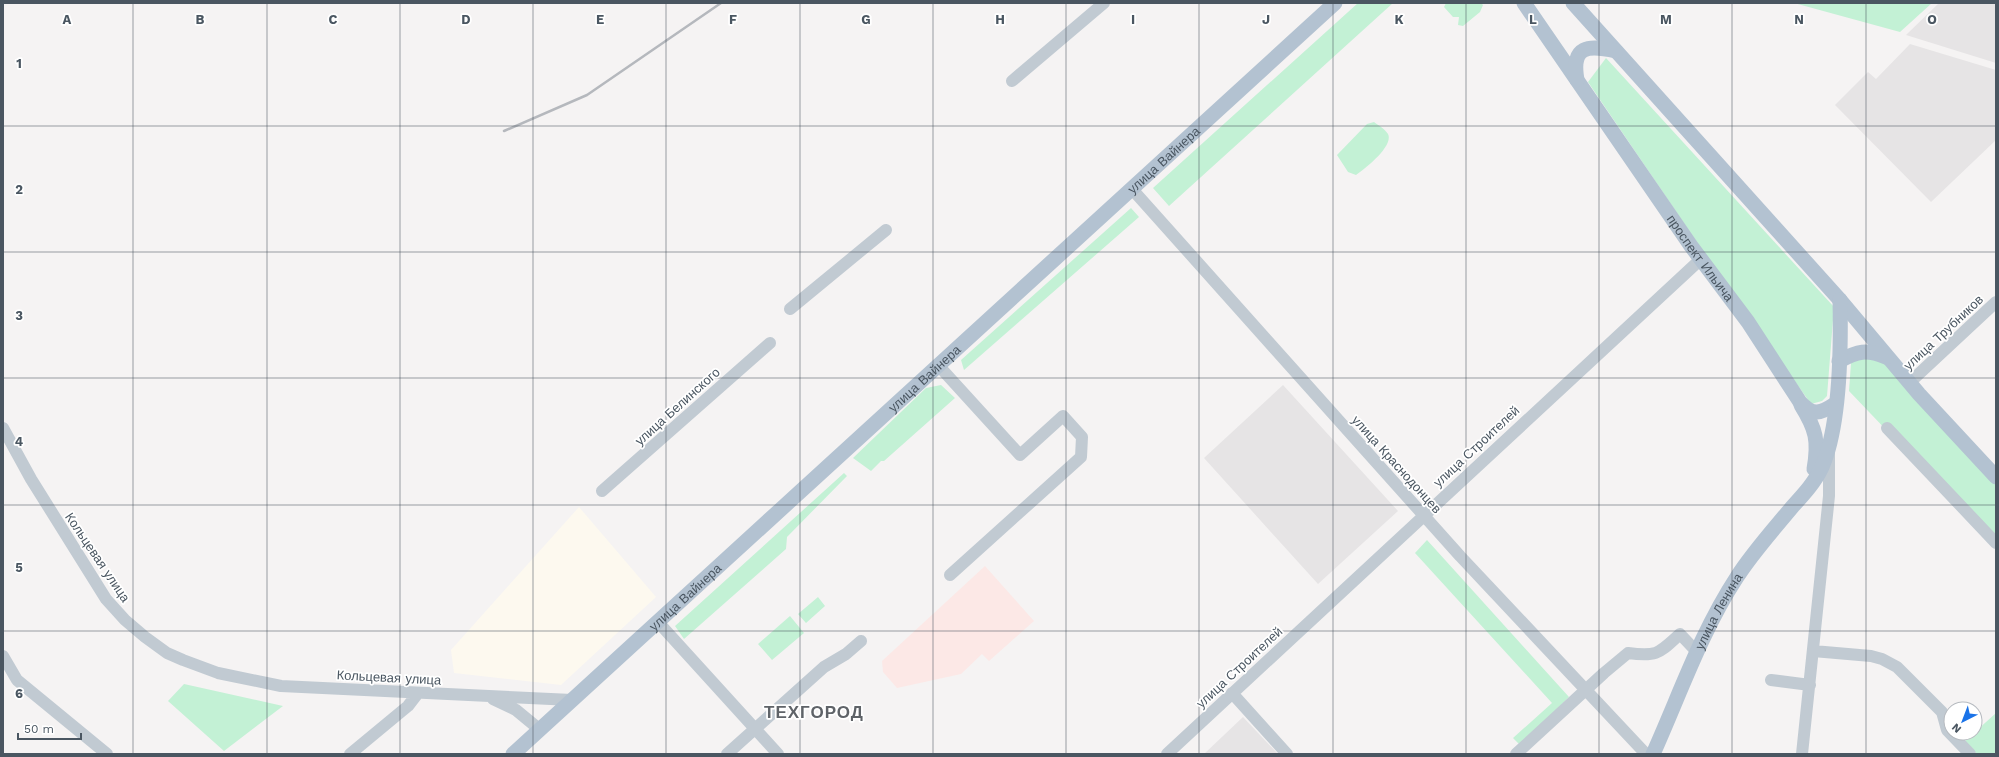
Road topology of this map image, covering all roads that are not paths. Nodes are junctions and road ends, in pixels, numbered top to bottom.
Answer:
1 (1104, 3) edge
2 (1335, 3) edge
3 (1524, 3) edge
4 (1573, 3) edge
5 (1616, 51) junction
6 (1012, 81) dead end
7 (1577, 81) junction
8 (1132, 189) junction
9 (886, 230) dead end
10 (1701, 259) junction
11 (1840, 300) junction
12 (1996, 302) edge
13 (790, 309) dead end
14 (770, 343) dead end
15 (1886, 357) junction
16 (1839, 361) junction
17 (938, 365) junction
18 (1909, 383) junction
19 (1800, 402) junction
20 (1835, 404) junction
21 (3, 428) edge
22 (1887, 428) dead end
23 (1829, 444) junction
24 (1996, 477) edge
25 (1811, 485) junction
26 (602, 491) dead end
27 (1424, 514) junction
28 (1996, 544) edge
29 (950, 575) dead end
30 (658, 622) junction
31 (861, 640) dead end
32 (1813, 651) junction
33 (1696, 652) junction
34 (3, 656) edge
35 (1771, 680) dead end
36 (1810, 685) junction
37 (1586, 690) junction
38 (418, 693) junction
39 (1232, 693) junction
40 (488, 696) junction
41 (572, 700) junction
42 (1237, 708) dead end
43 (539, 729) junction
44 (755, 729) junction
45 (107, 754) edge
46 (350, 754) edge
47 (513, 754) edge
48 (727, 754) edge
49 (778, 754) edge
50 (1167, 754) edge
51 (1280, 754) edge
52 (1287, 754) edge
53 (1516, 754) edge
54 (1646, 754) edge
55 (1653, 754) edge
56 (1802, 754) edge
57 (1970, 754) edge

1 - 6 street
2 - 8 main road, улица Вайнера
3 - 7 main road, проспект Ильича
4 - 5 main road
5 - 7 main road
5 - 11 main road
7 - 10 main road, проспект Ильича
8 - 17 main road, улица Вайнера
8 - 27 street, улица Краснодонцев
9 - 13 street
10 - 19 main road, проспект Ильича
10 - 27 street, улица Строителей
11 - 15 main road
11 - 16 main road, улица Ленина
12 - 18 street, улица Трубников
14 - 26 street, улица Белинского
15 - 16 main road
15 - 18 main road
16 - 20 main road, улица Ленина
17 - 29 street
17 - 30 main road, улица Вайнера
18 - 24 main road
19 - 20 main road, проспект Ильича
19 - 25 main road, улица Ленина
20 - 23 main road, улица Ленина
21 - 38 street, Кольцевая улица
22 - 28 street
23 - 25 main road, улица Ленина
23 - 32 street, улица Ленина
25 - 33 main road, улица Ленина
27 - 37 street, улица Краснодонцев
27 - 39 street, улица Строителей
30 - 41 main road, улица Вайнера
30 - 44 street
31 - 44 street
32 - 36 street, улица Ленина
32 - 57 street
33 - 37 street
33 - 55 main road, улица Ленина
34 - 45 street
35 - 36 street
36 - 56 street, улица Ленина
37 - 53 street
37 - 54 street, улица Краснодонцев
38 - 40 street, Кольцевая улица
38 - 46 street
39 - 50 street, улица Строителей
39 - 52 street
40 - 41 street, Кольцевая улица
40 - 43 street, Кольцевая улица
41 - 43 main road, улица Вайнера
42 - 51 street
43 - 47 main road, улица Вайнера
44 - 48 street
44 - 49 street

